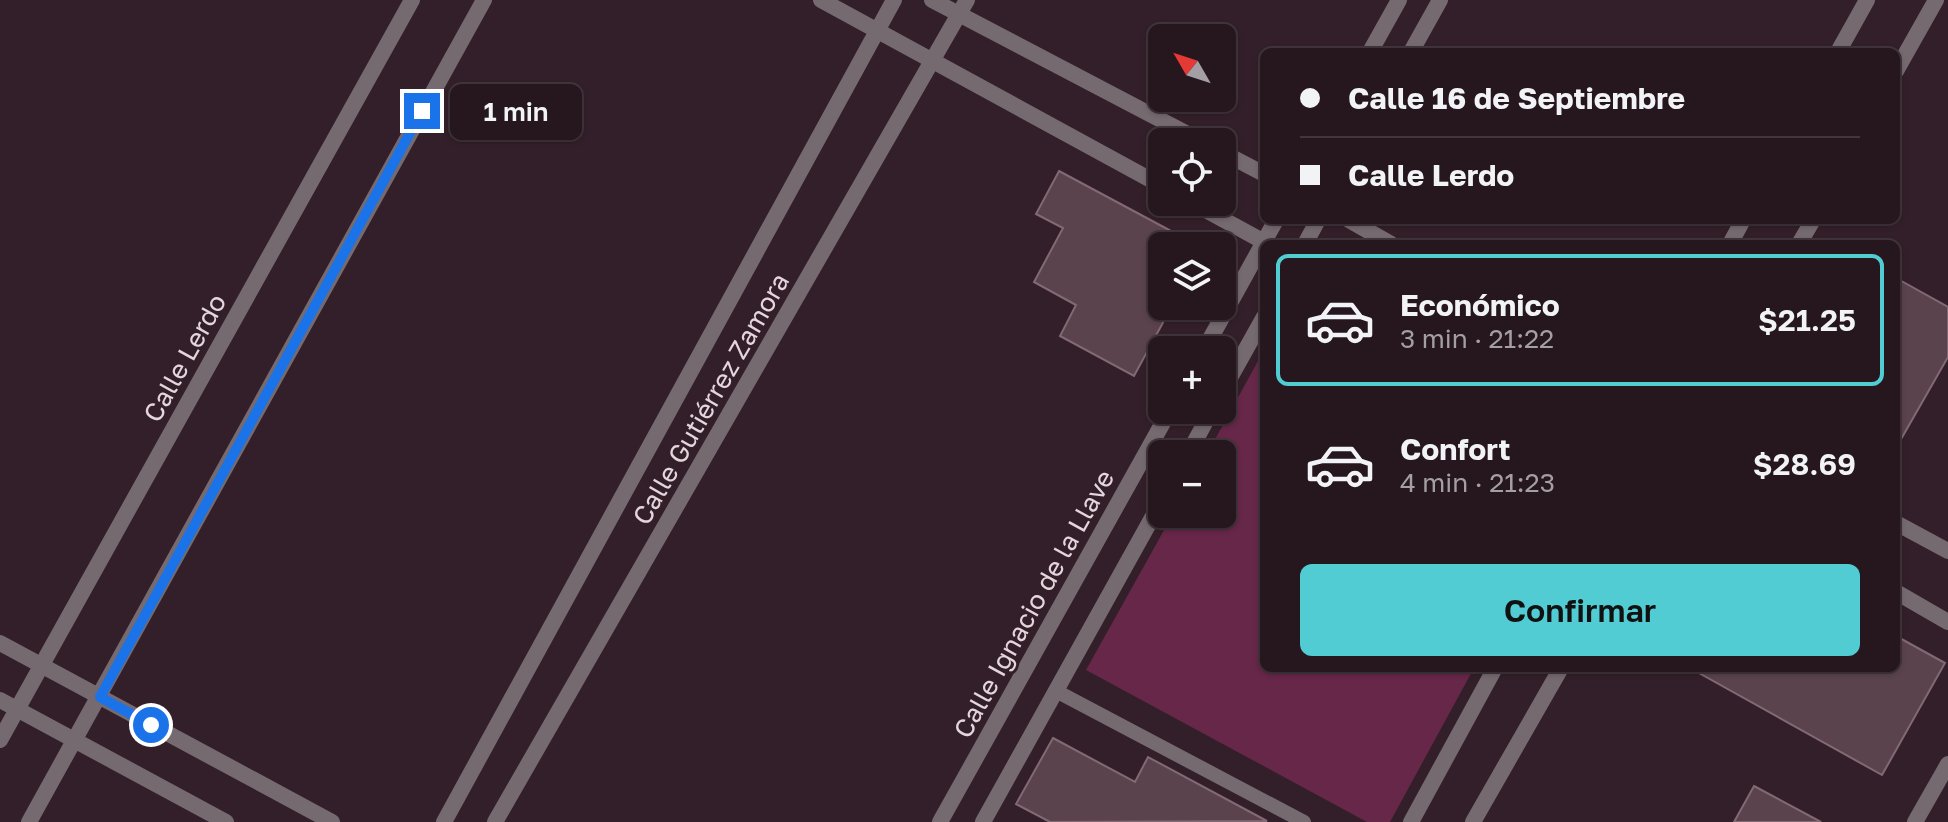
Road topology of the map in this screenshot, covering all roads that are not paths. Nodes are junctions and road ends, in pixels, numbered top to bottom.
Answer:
1 (412, 0) edge
2 (484, 0) edge
3 (821, 0) edge
4 (894, 0) edge
5 (932, 0) edge
6 (1399, 0) edge
7 (1440, 0) edge
8 (1867, 0) edge
9 (1936, 0) edge
10 (963, 7) edge
11 (877, 30) junction
12 (1372, 48) edge
13 (1413, 48) edge
14 (1840, 48) edge
15 (933, 61) junction
16 (1900, 64) edge
17 (1178, 128) edge
18 (1236, 159) edge
19 (1260, 172) edge
20 (1148, 178) edge
21 (1217, 216) edge
22 (1356, 224) edge
23 (1261, 240) edge
24 (1384, 240) edge
25 (1260, 253) edge
26 (1260, 324) edge
27 (1212, 336) edge
28 (1236, 367) edge
29 (1162, 424) edge
30 (1148, 525) edge
31 (1900, 525) edge
32 (1948, 551) edge
33 (1900, 594) edge
34 (1948, 622) edge
35 (0, 643) edge
36 (41, 665) junction
37 (1493, 672) edge
38 (1559, 672) edge
39 (1056, 691) junction
40 (100, 697) junction
41 (0, 700) edge
42 (17, 709) junction
43 (0, 740) edge
44 (74, 740) junction
45 (1948, 764) edge
46 (29, 822) edge
47 (226, 822) edge
48 (332, 822) edge
49 (444, 822) edge
50 (495, 822) edge
51 (940, 822) edge
52 (983, 822) edge
53 (1304, 822) edge
54 (1411, 822) edge
55 (1473, 822) edge
56 (1915, 822) edge

1 - 36 street, Calle Lerdo
2 - 40 street
3 - 11 street
4 - 11 street, Calle Gutiérrez Zamora
5 - 10 street
6 - 12 street
7 - 13 street
8 - 14 street
9 - 16 street
10 - 15 street, Calle Gutiérrez Zamora
10 - 17 street
11 - 15 street
11 - 49 street, Calle Gutiérrez Zamora
15 - 20 street
15 - 50 street, Calle Gutiérrez Zamora
18 - 19 street
21 - 23 street
22 - 24 street
25 - 27 street
26 - 28 street
29 - 51 street, Calle Ignacio de la Llave
30 - 39 street
31 - 32 street
33 - 34 street
35 - 36 street
36 - 40 street
36 - 42 street, Calle Lerdo
37 - 54 street
38 - 55 street
39 - 52 street
39 - 53 lane
40 - 44 street
40 - 48 street
41 - 42 street
42 - 43 street, Calle Lerdo
42 - 44 street
44 - 46 street
44 - 47 street
45 - 56 street

